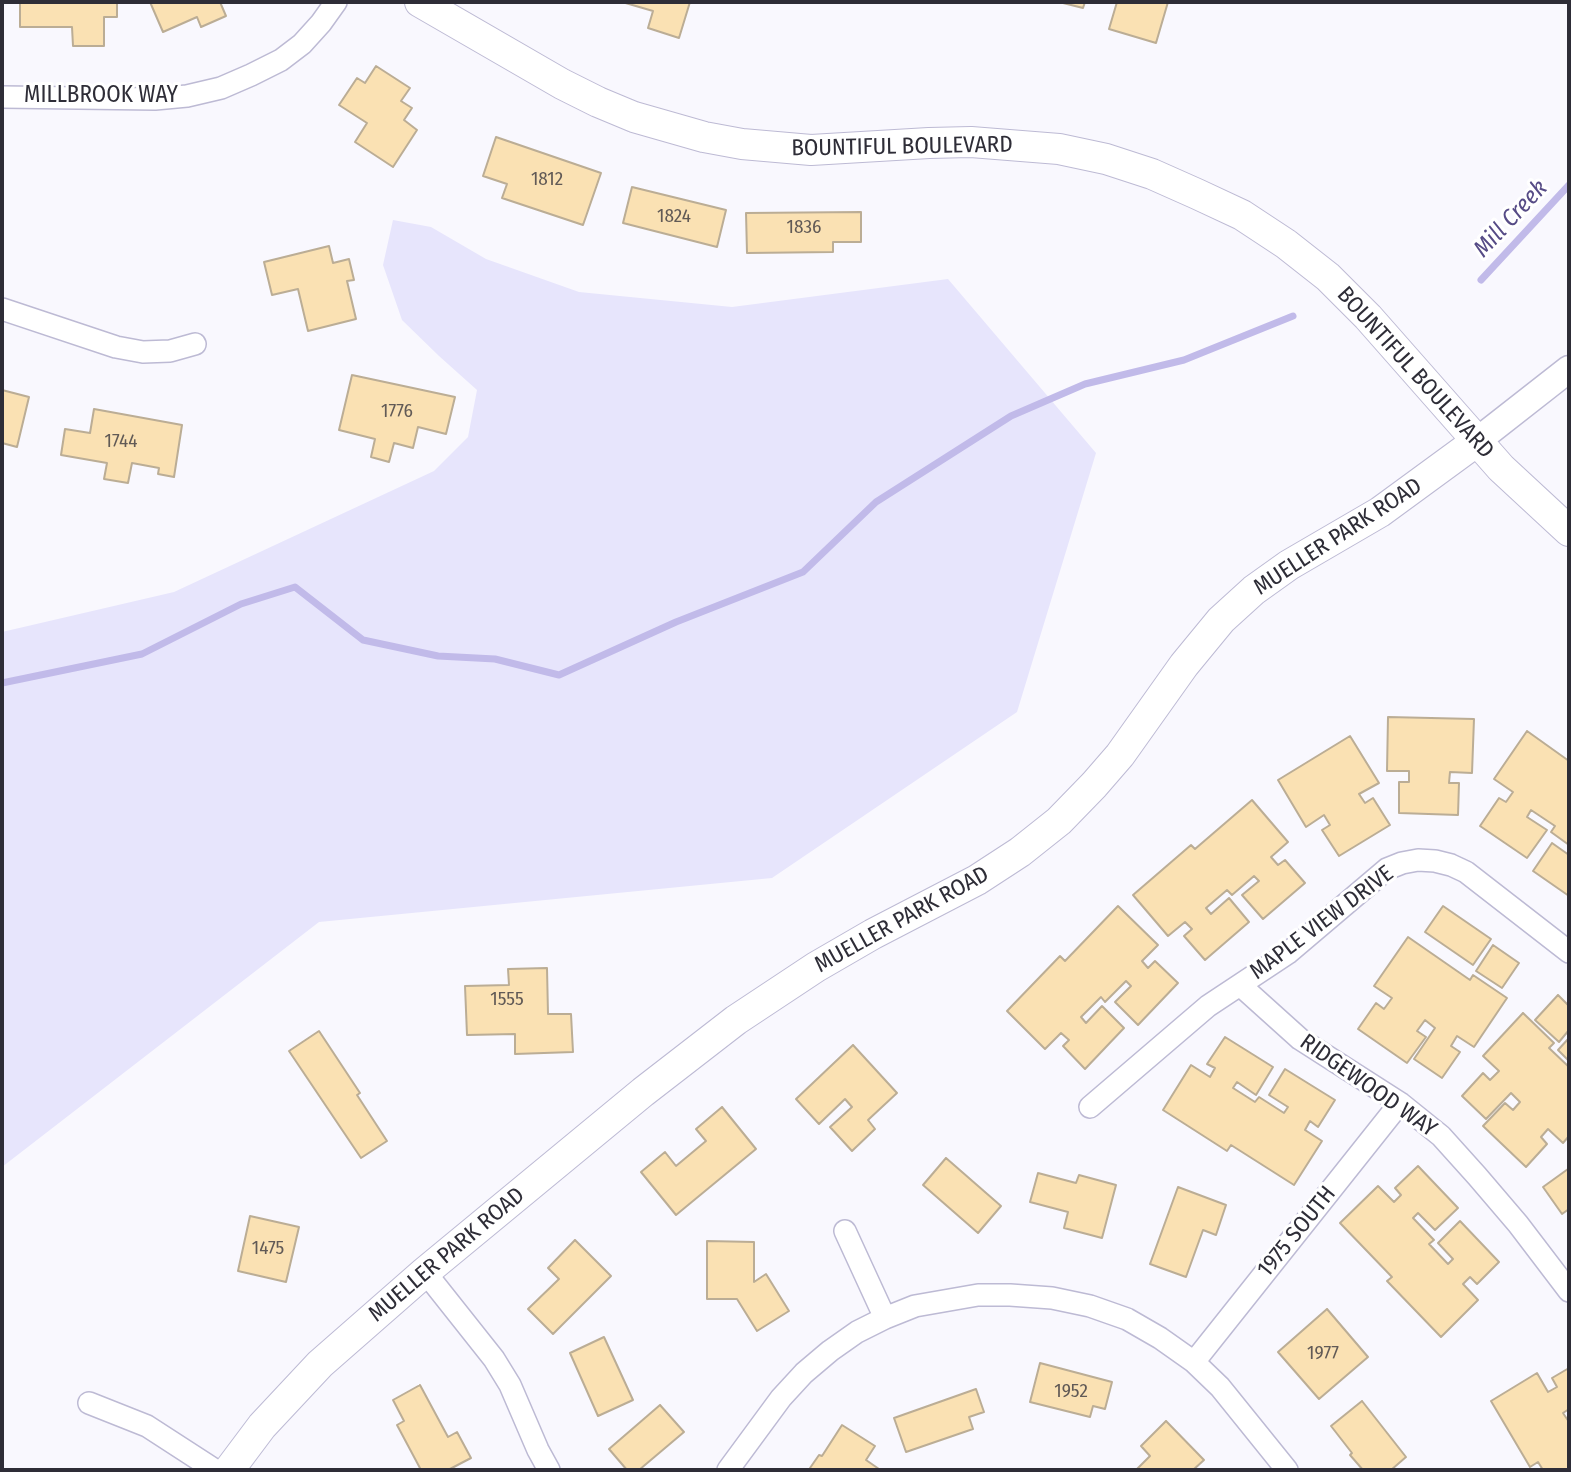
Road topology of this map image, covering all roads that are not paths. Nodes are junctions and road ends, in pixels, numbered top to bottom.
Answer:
1 (336, 2) edge
2 (420, 2) edge
3 (2, 97) edge
4 (2, 309) edge
5 (195, 344) dead end
6 (1569, 369) edge
7 (1477, 441) junction
8 (1569, 531) edge
9 (1569, 952) edge
10 (1240, 985) junction
11 (1400, 1103) junction
12 (1090, 1107) dead end
13 (845, 1231) dead end
14 (425, 1272) junction
15 (1569, 1291) edge
16 (885, 1318) junction
17 (1194, 1362) junction
18 (89, 1403) dead end
19 (215, 1470) edge
20 (229, 1470) edge
21 (549, 1470) edge
22 (728, 1470) edge
23 (1287, 1470) edge

1 - 3 street, MILLBROOK WAY
2 - 7 main road, BOUNTIFUL BOULEVARD
4 - 5 street
6 - 7 street, MUELLER PARK ROAD
7 - 8 main road, BOUNTIFUL BOULEVARD
7 - 14 main road, MUELLER PARK ROAD
9 - 10 street, MAPLE VIEW DRIVE
10 - 11 street, RIDGEWOOD WAY
10 - 12 street, MAPLE VIEW DRIVE
11 - 15 street, RIDGEWOOD WAY
11 - 17 street, 1975 SOUTH
13 - 16 street
14 - 20 main road, MUELLER PARK ROAD
14 - 21 street
16 - 17 street
16 - 22 street
17 - 23 street
18 - 19 street

